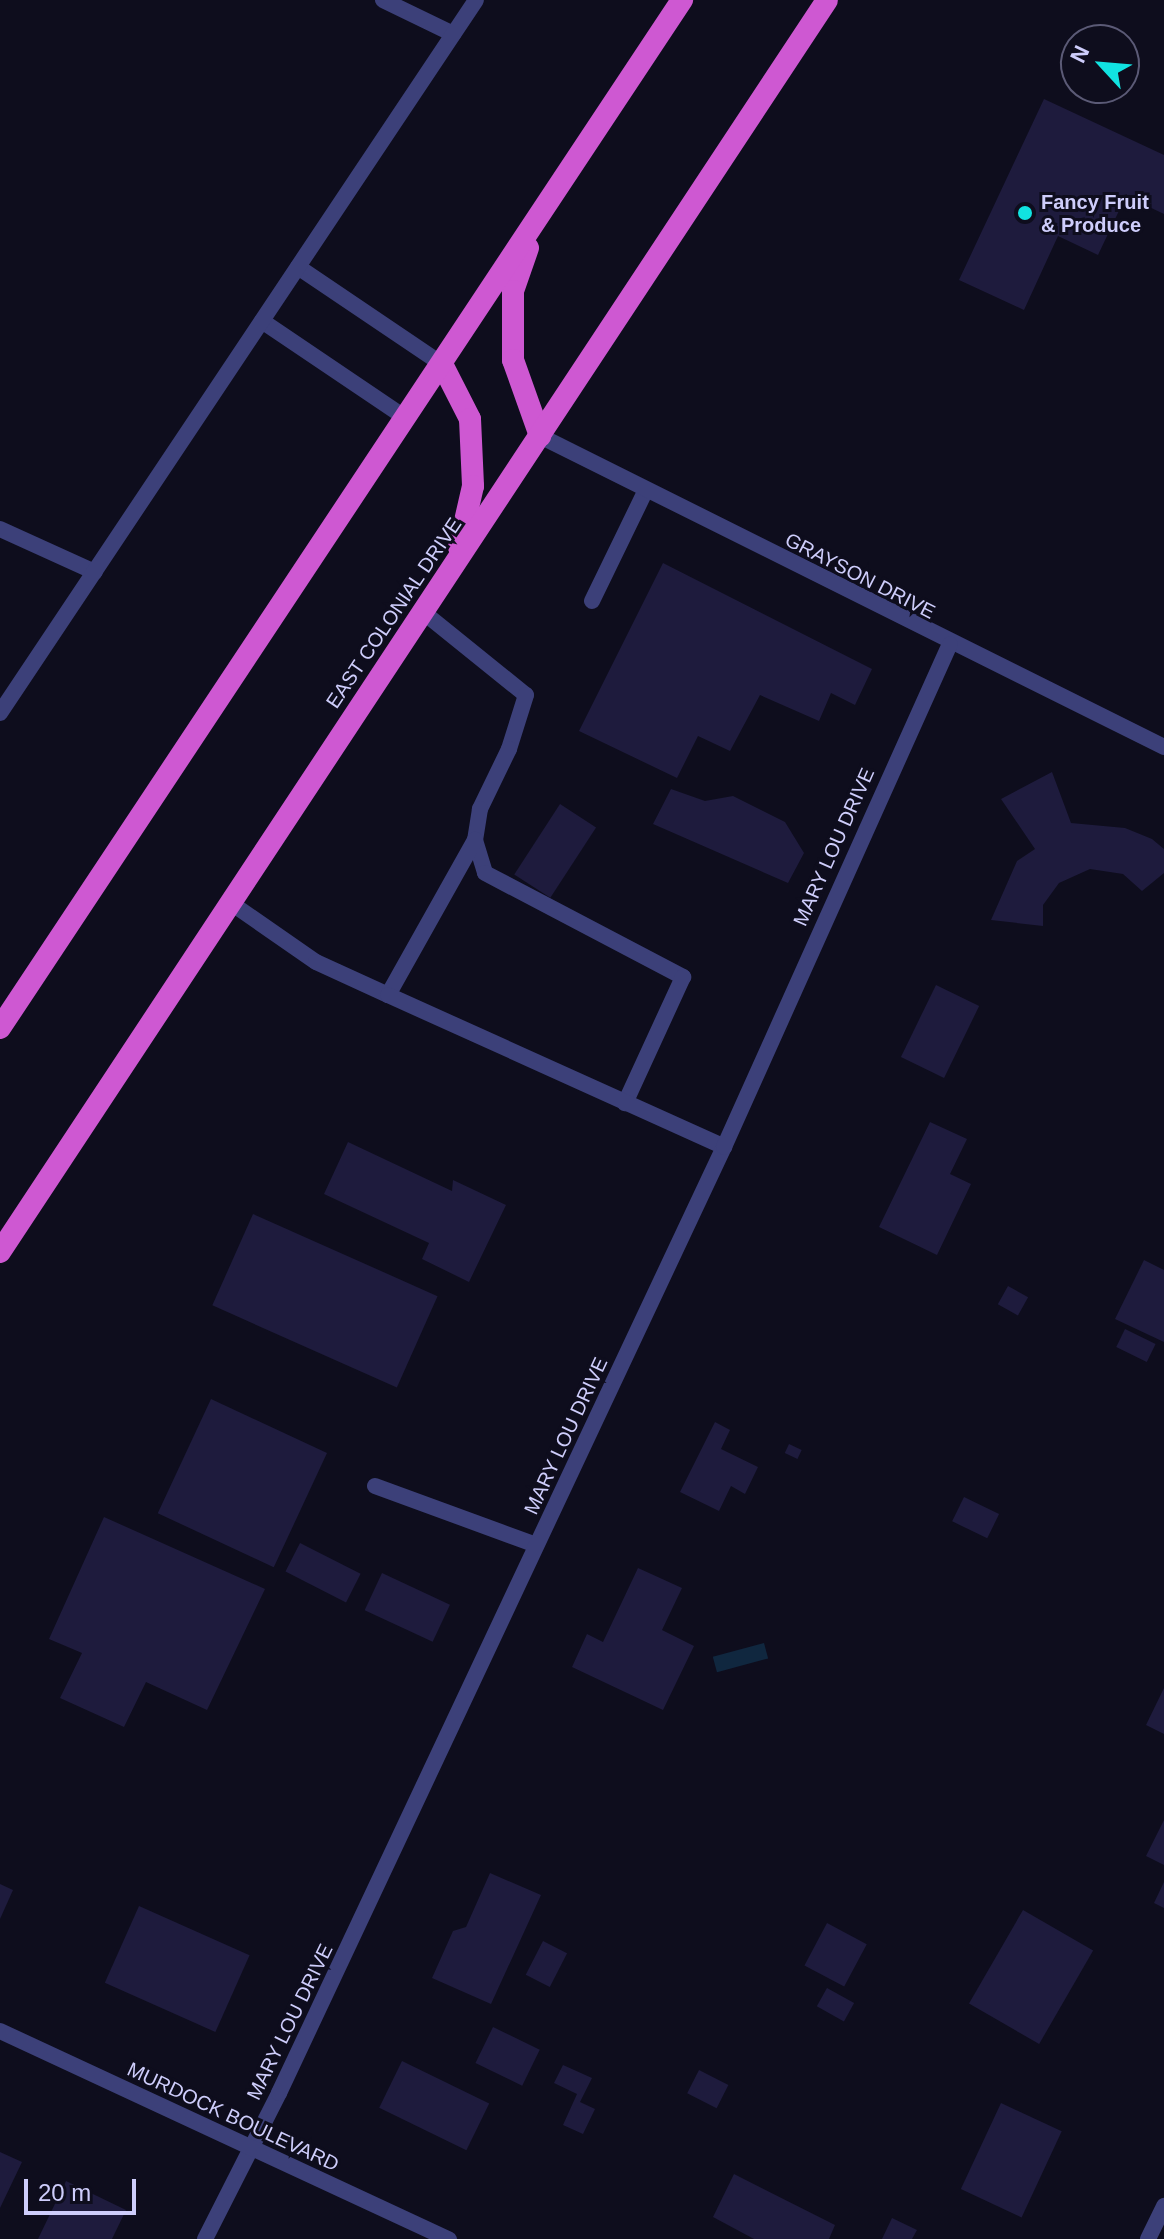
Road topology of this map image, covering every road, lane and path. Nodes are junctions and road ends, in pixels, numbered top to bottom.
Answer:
1 (383, 0) edge
2 (476, 0) edge
3 (682, 0) edge
4 (827, 0) edge
5 (453, 34) junction
6 (539, 217) junction
7 (298, 267) junction
8 (262, 321) junction
9 (442, 364) junction
10 (406, 418) junction
11 (540, 436) junction
12 (646, 490) junction
13 (0, 529) edge
14 (455, 564) junction
15 (95, 572) junction
16 (592, 601) dead end
17 (423, 612) junction
18 (950, 644) junction
19 (0, 713) edge
20 (1164, 747) edge
21 (475, 840) junction
22 (231, 903) junction
23 (388, 995) junction
24 (0, 1028) edge
25 (625, 1103) junction
26 (724, 1147) junction
27 (0, 1252) edge
28 (375, 1486) dead end
29 (536, 1545) junction
30 (0, 2031) edge
31 (250, 2147) junction
32 (1164, 2206) edge
33 (205, 2239) edge
34 (449, 2239) edge
35 (1148, 2239) edge

1 - 5 street
2 - 5 street
3 - 6 highway
4 - 11 highway, EAST COLONIAL DRIVE
5 - 7 street
6 - 9 highway
6 - 11 highway
7 - 8 street
7 - 9 street
8 - 10 street
8 - 15 street
9 - 10 highway
9 - 14 highway
10 - 24 highway
11 - 12 street, GRAYSON DRIVE
11 - 14 highway, EAST COLONIAL DRIVE
12 - 16 street
12 - 18 street, GRAYSON DRIVE
13 - 15 street
14 - 17 highway, EAST COLONIAL DRIVE
15 - 19 street
17 - 21 street
17 - 22 highway, EAST COLONIAL DRIVE
18 - 20 street, GRAYSON DRIVE
18 - 26 street, MARY LOU DRIVE
21 - 23 street
21 - 25 street
22 - 23 street
22 - 27 highway, EAST COLONIAL DRIVE
23 - 25 street
25 - 26 street
26 - 29 street, MARY LOU DRIVE
28 - 29 street
29 - 31 street, MARY LOU DRIVE
30 - 31 street, MURDOCK BOULEVARD
31 - 33 street, MARY LOU DRIVE
31 - 34 street, MURDOCK BOULEVARD
32 - 35 street

